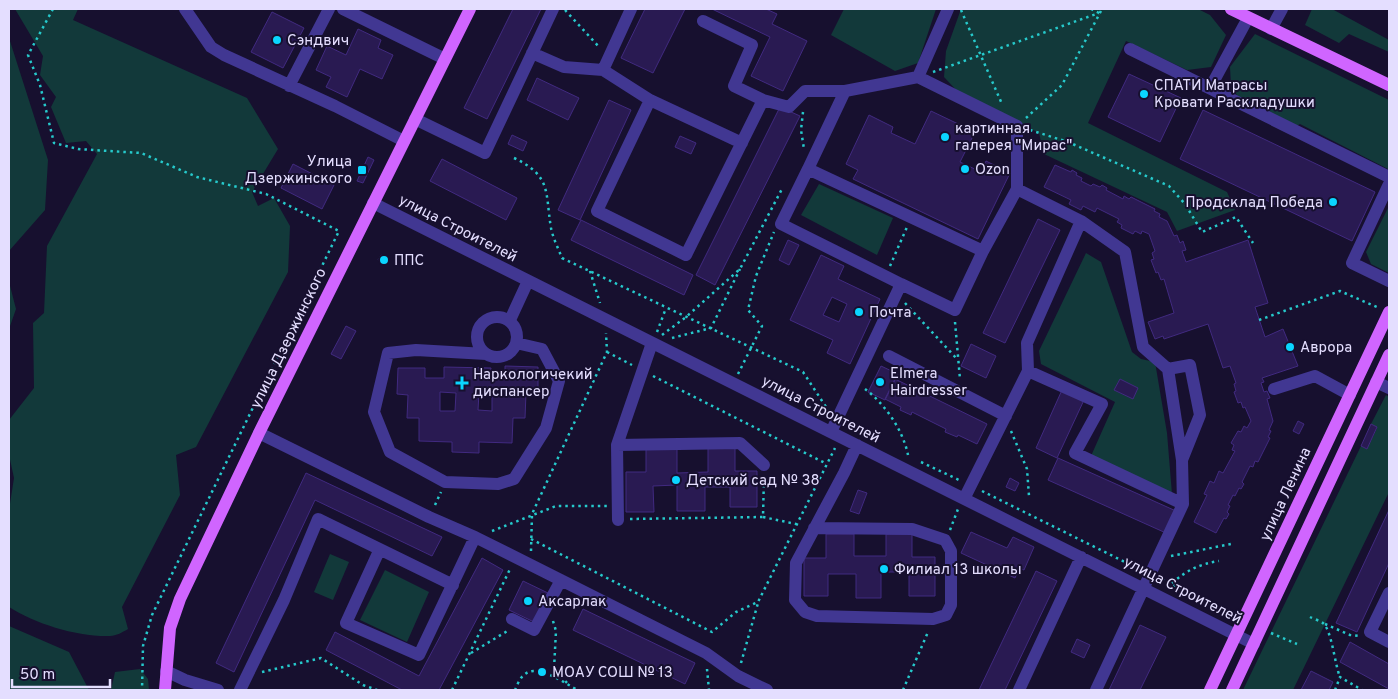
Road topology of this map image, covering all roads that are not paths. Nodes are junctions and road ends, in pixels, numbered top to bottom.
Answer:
1 (185, 9) edge
2 (329, 9) edge
3 (343, 9) edge
4 (470, 9) edge
5 (553, 9) edge
6 (631, 9) edge
7 (948, 9) edge
8 (1231, 9) edge
9 (1282, 9) edge
10 (1248, 18) junction
11 (703, 21) dead end
12 (1270, 29) junction
13 (1130, 49) dead end
14 (532, 53) junction
15 (444, 59) junction
16 (606, 64) junction
17 (918, 76) junction
18 (1389, 85) edge
19 (290, 86) junction
20 (1210, 88) junction
21 (845, 91) junction
22 (650, 100) junction
23 (763, 100) junction
24 (415, 119) junction
25 (404, 141) junction
26 (742, 143) junction
27 (806, 164) junction
28 (1389, 177) edge
29 (1389, 184) edge
30 (1017, 189) junction
31 (373, 203) junction
32 (1080, 222) junction
33 (983, 251) junction
34 (528, 281) junction
35 (1389, 281) edge
36 (899, 288) junction
37 (1389, 312) edge
38 (510, 320) junction
39 (516, 343) junction
40 (652, 343) junction
41 (486, 354) junction
42 (1389, 355) edge
43 (889, 356) dead end
44 (1168, 369) junction
45 (1028, 371) junction
46 (1376, 382) junction
47 (1389, 388) edge
48 (1274, 389) dead end
49 (1350, 395) junction
50 (1006, 416) junction
51 (836, 430) junction
52 (259, 433) junction
53 (617, 445) junction
54 (857, 445) junction
55 (1182, 460) junction
56 (764, 465) road end
57 (961, 504) junction
58 (1183, 504) junction
59 (618, 520) road end
60 (814, 528) junction
61 (475, 537) junction
62 (379, 551) junction
63 (1081, 557) junction
64 (561, 580) junction
65 (453, 585) junction
66 (1144, 589) junction
67 (1389, 593) edge
68 (512, 619) dead end
69 (1236, 634) junction
70 (1389, 642) edge
71 (1254, 644) junction
72 (166, 671) junction
73 (166, 690) edge
74 (218, 690) edge
75 (240, 690) edge
76 (766, 690) edge
77 (1019, 690) edge
78 (1096, 690) edge
79 (1210, 690) edge
80 (1232, 690) edge

1 - 19 street
2 - 19 street
3 - 15 street
4 - 15 main road, улица Дзержинского
5 - 14 street
6 - 16 street
7 - 17 street
8 - 10 main road
9 - 12 street
10 - 12 main road
10 - 20 street
11 - 23 street
12 - 18 main road
13 - 20 street
14 - 16 street
14 - 24 street
15 - 24 main road, улица Дзержинского
16 - 22 street
17 - 21 street
17 - 30 street
19 - 25 street
20 - 28 street
21 - 23 street
21 - 27 street
22 - 26 street
22 - 26 street
23 - 26 street
24 - 25 main road, улица Дзержинского
25 - 31 main road, улица Дзержинского
27 - 33 street
27 - 36 street
29 - 35 street
30 - 32 street
30 - 33 street
31 - 34 street, улица Строителей
31 - 52 main road, улица Дзержинского
32 - 44 street
32 - 45 street
33 - 36 street
34 - 38 street
34 - 40 street, улица Строителей
36 - 51 street
37 - 49 main road, улица Ленина
38 - 39 street
38 - 41 street
39 - 41 street
39 - 41 street
40 - 51 street, улица Строителей
40 - 53 street
42 - 46 main road
43 - 50 street
44 - 55 street
44 - 55 street
45 - 50 street
45 - 58 street
46 - 47 street
46 - 71 main road
48 - 49 street
49 - 69 main road, улица Ленина
50 - 57 street
51 - 54 street, улица Строителей
52 - 61 street
52 - 72 main road, улица Дзержинского
53 - 56 street
53 - 59 street
54 - 57 street, улица Строителей
54 - 60 street
55 - 58 street
57 - 63 street, улица Строителей
58 - 66 street
60 - 60 street
61 - 64 street
61 - 65 street
62 - 65 street
62 - 65 street
62 - 75 street
63 - 66 street, улица Строителей
63 - 77 street
64 - 68 street
64 - 76 street
66 - 69 street, улица Строителей
66 - 78 street
67 - 70 street
69 - 71 street, улица Строителей
69 - 79 main road, улица Ленина
71 - 80 main road
72 - 73 main road, улица Дзержинского
72 - 74 street

